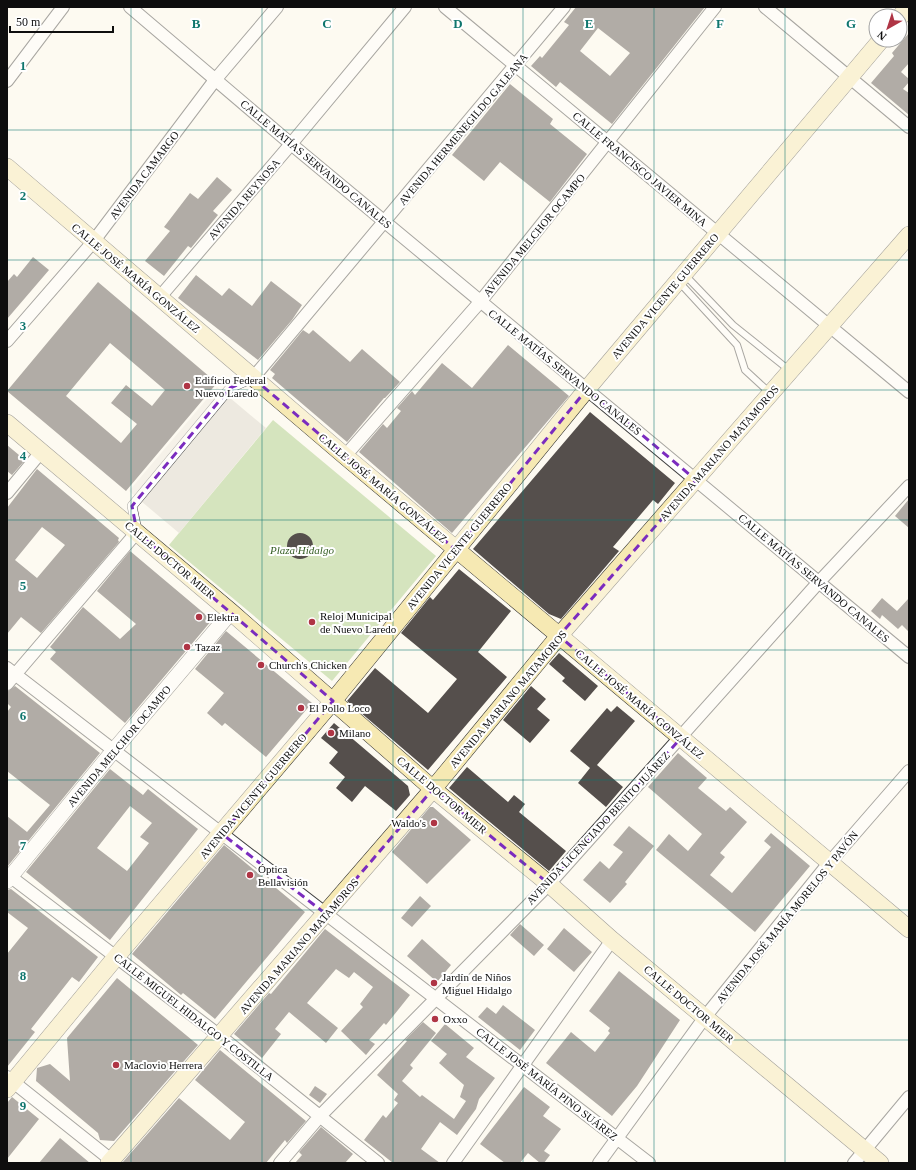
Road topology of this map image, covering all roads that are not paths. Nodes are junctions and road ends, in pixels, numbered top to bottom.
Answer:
1 (63, 7) edge
2 (130, 7) edge
3 (277, 7) edge
4 (405, 7) edge
5 (444, 7) edge
6 (564, 7) edge
7 (715, 7) edge
8 (765, 7) edge
9 (874, 48) edge
10 (516, 65) junction
11 (850, 76) junction
12 (215, 80) junction
13 (7, 81) edge
14 (909, 126) edge
15 (608, 142) junction
16 (291, 144) junction
17 (7, 167) edge
18 (385, 222) junction
19 (718, 233) junction
20 (909, 235) edge
21 (93, 242) junction
22 (681, 278) junction
23 (159, 298) junction
24 (480, 302) junction
25 (829, 326) junction
26 (7, 341) edge
27 (790, 371) junction
28 (253, 378) junction
29 (587, 389) junction
30 (909, 392) edge
31 (771, 394) junction
32 (7, 423) edge
33 (41, 452) junction
34 (345, 456) junction
35 (696, 480) junction
36 (909, 486) edge
37 (7, 493) edge
38 (137, 532) junction
39 (456, 550) junction
40 (818, 583) junction
41 (231, 612) junction
42 (559, 636) junction
43 (909, 657) edge
44 (11, 671) edge
45 (7, 684) edge
46 (333, 700) junction
47 (681, 738) junction
48 (114, 750) junction
49 (909, 771) edge
50 (433, 789) junction
51 (222, 834) junction
52 (829, 863) junction
53 (8, 877) edge
54 (549, 884) junction
55 (326, 914) junction
56 (909, 929) edge
57 (612, 940) junction
58 (116, 957) junction
59 (435, 998) junction
60 (704, 1017) junction
61 (220, 1036) junction
62 (522, 1065) junction
63 (9, 1083) edge
64 (909, 1097) edge
65 (320, 1116) junction
66 (617, 1138) junction
67 (859, 1156) edge
68 (112, 1162) edge
69 (280, 1163) edge
70 (378, 1163) edge
71 (453, 1163) edge
72 (599, 1163) edge
73 (649, 1163) edge
74 (880, 1163) edge

1 - 13 street
2 - 12 street, CALLE MATÍAS SERVANDO CANALES
3 - 12 street, AVENIDA CAMARGO
4 - 16 street, AVENIDA REYNOSA
5 - 10 street, CALLE FRANCISCO JAVIER MINA
6 - 10 street, AVENIDA HERMENEGILDO GALEANA
7 - 15 street, AVENIDA MELCHOR OCAMPO
8 - 11 street
9 - 11 main road, AVENIDA VICENTE GUERRERO
10 - 15 street, CALLE FRANCISCO JAVIER MINA
10 - 18 street, AVENIDA HERMENEGILDO GALEANA
11 - 14 street
11 - 19 main road, AVENIDA VICENTE GUERRERO
12 - 16 street, CALLE MATÍAS SERVANDO CANALES
12 - 21 street, AVENIDA CAMARGO
15 - 19 street, CALLE FRANCISCO JAVIER MINA
15 - 24 street, AVENIDA MELCHOR OCAMPO
16 - 18 street, CALLE MATÍAS SERVANDO CANALES
16 - 23 street, AVENIDA REYNOSA
17 - 21 main road, CALLE JOSÉ MARÍA GONZÁLEZ
18 - 24 street, CALLE MATÍAS SERVANDO CANALES
18 - 28 street, AVENIDA HERMENEGILDO GALEANA
19 - 22 main road, AVENIDA VICENTE GUERRERO
19 - 25 street, CALLE FRANCISCO JAVIER MINA
20 - 25 main road, AVENIDA MARIANO MATAMOROS
21 - 23 main road, CALLE JOSÉ MARÍA GONZÁLEZ
21 - 26 street, AVENIDA CAMARGO
22 - 27 lane
22 - 29 main road, AVENIDA VICENTE GUERRERO
22 - 31 lane
23 - 28 main road, CALLE JOSÉ MARÍA GONZÁLEZ
24 - 29 street, CALLE MATÍAS SERVANDO CANALES
24 - 34 street, AVENIDA MELCHOR OCAMPO
25 - 27 main road, AVENIDA MARIANO MATAMOROS
25 - 30 street, CALLE FRANCISCO JAVIER MINA
27 - 31 main road, AVENIDA MARIANO MATAMOROS
28 - 34 main road, CALLE JOSÉ MARÍA GONZÁLEZ
28 - 38 street
29 - 35 street, CALLE MATÍAS SERVANDO CANALES
29 - 39 main road, AVENIDA VICENTE GUERRERO
31 - 35 main road, AVENIDA MARIANO MATAMOROS
32 - 33 main road, CALLE DOCTOR MIER
33 - 37 street
33 - 38 main road, CALLE DOCTOR MIER
34 - 39 main road, CALLE JOSÉ MARÍA GONZÁLEZ
35 - 40 street, CALLE MATÍAS SERVANDO CANALES
35 - 42 main road, AVENIDA MARIANO MATAMOROS
36 - 40 street, AVENIDA LICENCIADO BENITO JUÁREZ
38 - 41 main road, CALLE DOCTOR MIER
38 - 44 street
39 - 42 main road, CALLE JOSÉ MARÍA GONZÁLEZ
39 - 46 main road, AVENIDA VICENTE GUERRERO
40 - 43 street, CALLE MATÍAS SERVANDO CANALES
40 - 47 street, AVENIDA LICENCIADO BENITO JUÁREZ
41 - 46 main road, CALLE DOCTOR MIER
41 - 48 street, AVENIDA MELCHOR OCAMPO
42 - 47 main road, CALLE JOSÉ MARÍA GONZÁLEZ
42 - 50 main road, AVENIDA MARIANO MATAMOROS
44 - 45 street
44 - 48 street, CALLE JOSÉ MARÍA PINO SUÁREZ
46 - 50 main road, CALLE DOCTOR MIER
46 - 51 main road, AVENIDA VICENTE GUERRERO
47 - 52 main road, CALLE JOSÉ MARÍA GONZÁLEZ
47 - 54 street, AVENIDA LICENCIADO BENITO JUÁREZ
48 - 51 street, CALLE JOSÉ MARÍA PINO SUÁREZ
48 - 53 street, AVENIDA MELCHOR OCAMPO
49 - 52 street, AVENIDA JOSÉ MARÍA MORELOS Y PAVÓN
50 - 54 main road, CALLE DOCTOR MIER
50 - 55 main road, AVENIDA MARIANO MATAMOROS
51 - 55 street, CALLE JOSÉ MARÍA PINO SUÁREZ
51 - 58 main road, AVENIDA VICENTE GUERRERO
52 - 56 main road, CALLE JOSÉ MARÍA GONZÁLEZ
52 - 60 street, AVENIDA JOSÉ MARÍA MORELOS Y PAVÓN
53 - 58 street, CALLE MIGUEL HIDALGO Y COSTILLA
54 - 57 main road, CALLE DOCTOR MIER
54 - 59 street, AVENIDA LICENCIADO BENITO JUÁREZ
55 - 59 street, CALLE JOSÉ MARÍA PINO SUÁREZ
55 - 61 main road, AVENIDA MARIANO MATAMOROS
57 - 60 main road, CALLE DOCTOR MIER
57 - 62 street
58 - 61 street, CALLE MIGUEL HIDALGO Y COSTILLA
58 - 63 main road, AVENIDA VICENTE GUERRERO
59 - 62 street, CALLE JOSÉ MARÍA PINO SUÁREZ
59 - 65 street, AVENIDA LICENCIADO BENITO JUÁREZ
60 - 66 street, AVENIDA JOSÉ MARÍA MORELOS Y PAVÓN
60 - 67 main road, CALLE DOCTOR MIER
61 - 65 street, CALLE MIGUEL HIDALGO Y COSTILLA
61 - 68 main road, AVENIDA MARIANO MATAMOROS
62 - 66 street, CALLE JOSÉ MARÍA PINO SUÁREZ
62 - 71 street
63 - 68 street
64 - 67 street
65 - 69 street, AVENIDA LICENCIADO BENITO JUÁREZ
65 - 70 street, CALLE MIGUEL HIDALGO Y COSTILLA
66 - 72 street, AVENIDA JOSÉ MARÍA MORELOS Y PAVÓN
66 - 73 street, CALLE JOSÉ MARÍA PINO SUÁREZ
67 - 74 main road, CALLE DOCTOR MIER

